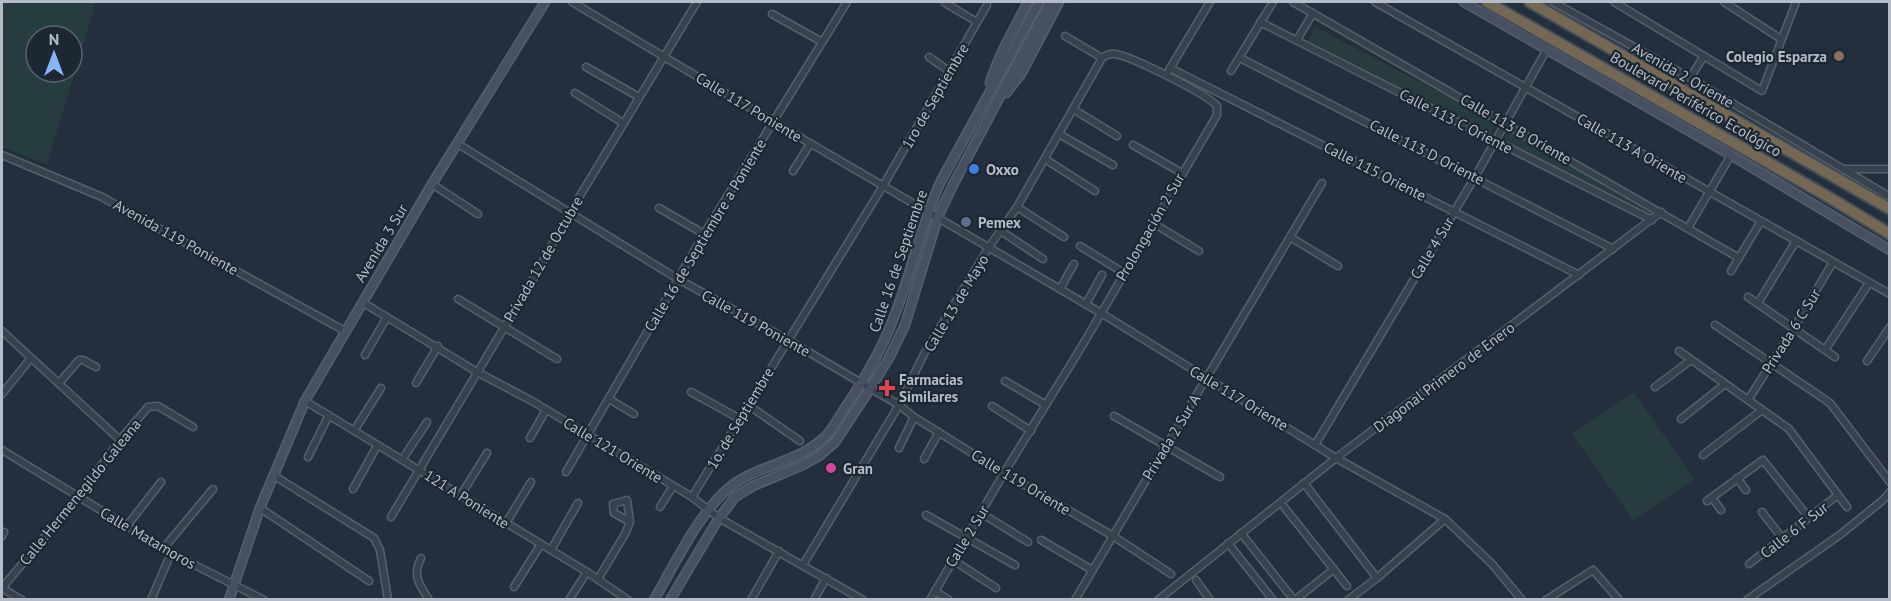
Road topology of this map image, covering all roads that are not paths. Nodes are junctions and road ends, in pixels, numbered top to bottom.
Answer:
1 (545, 2) edge
2 (572, 2) edge
3 (697, 2) edge
4 (847, 2) edge
5 (1028, 2) edge
6 (1039, 2) edge
7 (1050, 2) edge
8 (1059, 2) edge
9 (1210, 2) edge
10 (1273, 2) edge
11 (1293, 2) edge
12 (1375, 2) edge
13 (1464, 2) edge
14 (1487, 2) edge
15 (1530, 2) edge
16 (1553, 2) edge
17 (1570, 2) edge
18 (1614, 2) edge
19 (1724, 2) edge
20 (1796, 2) edge
21 (945, 3) dead end
22 (987, 5) dead end
23 (1566, 9) junction
24 (1313, 12) junction
25 (772, 14) dead end
26 (977, 22) junction
27 (1260, 22) junction
28 (1026, 35) junction
29 (1065, 36) dead end
30 (1781, 39) junction
31 (1297, 40) junction
32 (822, 42) junction
33 (1547, 49) junction
34 (1704, 56) junction
35 (664, 57) junction
36 (929, 57) dead end
37 (1240, 57) junction
38 (1102, 58) junction
39 (586, 67) dead end
40 (1170, 68) junction
41 (949, 71) junction
42 (1231, 71) dead end
43 (1166, 75) junction
44 (1690, 78) junction
45 (1526, 87) junction
46 (575, 93) dead end
47 (639, 97) junction
48 (985, 100) junction
49 (1073, 109) junction
50 (993, 110) junction
51 (772, 121) junction
52 (623, 123) junction
53 (1505, 123) junction
54 (1059, 134) junction
55 (1117, 136) dead end
56 (1495, 141) junction
57 (458, 144) junction
58 (810, 144) junction
59 (1133, 145) dead end
60 (2, 155) edge
61 (1731, 155) junction
62 (1045, 159) junction
63 (1113, 165) dead end
64 (1843, 169) junction
65 (1890, 169) edge
66 (793, 171) dead end
67 (1182, 173) junction
68 (1475, 177) junction
69 (1322, 183) dead end
70 (432, 184) junction
71 (882, 186) junction
72 (1095, 191) dead end
73 (1711, 193) junction
74 (1890, 197) edge
75 (1017, 207) junction
76 (659, 208) dead end
77 (1890, 209) edge
78 (927, 210) junction
79 (1454, 212) junction
80 (1661, 212) junction
81 (478, 214) dead end
82 (568, 214) junction
83 (938, 217) junction
84 (1652, 220) junction
85 (1761, 221) junction
86 (1153, 223) junction
87 (1688, 228) junction
88 (1001, 231) junction
89 (704, 234) junction
90 (1890, 234) edge
91 (1064, 237) dead end
92 (1290, 237) junction
93 (1797, 241) junction
94 (1080, 246) dead end
95 (989, 248) junction
96 (1613, 249) junction
97 (1199, 250) dead end
98 (1890, 250) edge
99 (1739, 258) junction
100 (1043, 259) dead end
101 (1833, 262) junction
102 (1074, 264) dead end
103 (1338, 266) dead end
104 (1731, 271) dead end
105 (1124, 273) junction
106 (1102, 275) dead end
107 (1579, 275) junction
108 (678, 279) junction
109 (1869, 283) junction
110 (1060, 289) junction
111 (1890, 294) edge
112 (1749, 297) dead end
113 (458, 299) dead end
114 (362, 303) junction
115 (1758, 303) junction
116 (1086, 304) junction
117 (1101, 313) junction
118 (387, 317) junction
119 (1715, 325) dead end
120 (504, 327) junction
121 (1890, 327) edge
122 (1794, 328) junction
123 (2, 331) edge
124 (345, 331) junction
125 (788, 340) junction
126 (438, 346) junction
127 (1825, 350) junction
128 (1679, 351) dead end
129 (365, 355) dead end
130 (1835, 357) dead end
131 (31, 358) junction
132 (557, 358) dead end
133 (1691, 360) junction
134 (1867, 361) dead end
135 (1771, 363) junction
136 (96, 367) dead end
137 (477, 372) junction
138 (1206, 378) junction
139 (1005, 381) dead end
140 (60, 382) junction
141 (416, 382) dead end
142 (861, 384) junction
143 (1725, 384) junction
144 (1655, 387) dead end
145 (381, 388) dead end
146 (870, 389) junction
147 (691, 392) dead end
148 (2, 394) edge
149 (609, 399) junction
150 (1748, 400) junction
151 (305, 401) junction
152 (748, 405) junction
153 (898, 405) junction
154 (1046, 405) junction
155 (992, 406) dead end
156 (546, 410) junction
157 (1762, 410) junction
158 (634, 414) dead end
159 (329, 415) junction
160 (1114, 416) dead end
161 (914, 417) junction
162 (740, 419) junction
163 (1681, 419) dead end
164 (427, 422) dead end
165 (193, 427) dead end
166 (354, 431) junction
167 (1031, 431) junction
168 (939, 432) junction
169 (588, 435) junction
170 (530, 438) dead end
171 (120, 440) junction
172 (800, 441) dead end
173 (1315, 444) junction
174 (377, 446) junction
175 (1166, 446) junction
176 (899, 448) dead end
177 (2, 450) edge
178 (487, 453) dead end
179 (1703, 455) dead end
180 (308, 457) dead end
181 (1336, 458) junction
182 (924, 459) dead end
183 (402, 460) junction
184 (420, 469) junction
185 (566, 472) dead end
186 (1004, 473) junction
187 (273, 475) junction
188 (1220, 477) dead end
189 (1737, 478) junction
190 (161, 482) dead end
191 (531, 482) dead end
192 (1890, 482) edge
193 (1304, 483) junction
194 (673, 486) junction
195 (213, 489) dead end
196 (353, 489) dead end
197 (1746, 490) dead end
198 (1890, 492) edge
199 (461, 495) junction
200 (1838, 495) junction
201 (78, 497) junction
202 (692, 497) junction
203 (578, 503) dead end
204 (660, 507) dead end
205 (1284, 507) dead end
206 (1847, 507) dead end
207 (260, 508) junction
208 (708, 510) junction
209 (1721, 510) dead end
210 (1762, 512) dead end
211 (981, 513) junction
212 (926, 515) dead end
213 (391, 517) dead end
214 (719, 518) junction
215 (1809, 518) junction
216 (1445, 519) junction
217 (630, 522) dead end
218 (506, 523) junction
219 (126, 526) junction
220 (1240, 533) junction
221 (1113, 536) junction
222 (966, 538) junction
223 (1782, 538) junction
224 (1041, 540) dead end
225 (1028, 542) dead end
226 (1228, 543) junction
227 (541, 544) junction
228 (164, 549) junction
229 (551, 550) junction
230 (779, 551) junction
231 (171, 554) junction
232 (420, 558) dead end
233 (953, 560) junction
234 (1749, 564) dead end
235 (803, 565) junction
236 (1016, 565) dead end
237 (1334, 569) junction
238 (1092, 570) junction
239 (587, 572) junction
240 (1171, 574) dead end
241 (826, 578) junction
242 (1377, 578) junction
243 (598, 579) junction
244 (1196, 580) dead end
245 (369, 581) dead end
246 (235, 584) junction
247 (1347, 586) dead end
248 (514, 587) dead end
249 (2, 588) edge
250 (996, 588) dead end
251 (935, 591) junction
252 (22, 600) edge
253 (151, 600) edge
254 (229, 600) edge
255 (264, 600) edge
256 (388, 600) edge
257 (429, 600) edge
258 (569, 600) edge
259 (628, 600) edge
260 (654, 600) edge
261 (670, 600) edge
262 (751, 600) edge
263 (814, 600) edge
264 (863, 600) edge
265 (930, 600) edge
266 (949, 600) edge
267 (1075, 600) edge
268 (1158, 600) edge
269 (1210, 600) edge
270 (1273, 600) edge
271 (1295, 600) edge
272 (1348, 600) edge
273 (1522, 600) edge
274 (1546, 600) edge
275 (1619, 600) edge
276 (1747, 600) edge

1 - 57 main road, Avenida 3 Sur
2 - 35 street, Calle 117 Poniente
3 - 35 street, Privada 12 de Octubre
4 - 32 street, Calle 16 de Septiembre a Poniente
5 - 48 main road
6 - 28 main road, Calle 16 de Septiembre
7 - 28 main road, Calle 16 de Septiembre
8 - 50 main road
9 - 40 street
10 - 27 street
11 - 24 street, Calle 113 B Oriente
12 - 45 street, Calle 113 A Oriente
13 - 33 main road
14 - 90 highway, Boulevard Periférico Ecológico
15 - 77 highway, Boulevard Periférico Ecológico
16 - 23 street, Avenida 2 Oriente
17 - 23 street
18 - 34 street
19 - 30 street
20 - 30 street
21 - 26 street
22 - 26 street, 1ro de Septiembre
23 - 44 street, Avenida 2 Oriente
24 - 31 street
24 - 53 street, Calle 113 B Oriente
25 - 32 street
26 - 41 street, 1ro de Septiembre
27 - 31 street, Calle 113 C Oriente
27 - 37 street
28 - 48 main road, Calle 16 de Septiembre
28 - 50 main road, Calle 16 de Septiembre
29 - 38 street
30 - 34 street
31 - 56 street, Calle 113 C Oriente
32 - 51 street, Calle 16 de Septiembre a Poniente
33 - 45 street, Calle 4 Sur
33 - 61 main road
34 - 44 street
35 - 47 street, Privada 12 de Octubre
35 - 51 street, Calle 117 Poniente
36 - 41 street
37 - 42 street
37 - 68 street, Calle 113 D Oriente
38 - 43 street
38 - 49 street, Calle 13 de Mayo
39 - 47 street
40 - 43 street
40 - 79 street, Calle 115 Oriente
41 - 71 street, 1ro de Septiembre
43 - 67 street, Prolongación 2 Sur
44 - 64 street, Avenida 2 Oriente
45 - 53 street, Calle 4 Sur
45 - 73 street, Calle 113 A Oriente
46 - 52 street
47 - 52 street, Privada 12 de Octubre
48 - 78 main road, Calle 16 de Septiembre
49 - 54 street, Calle 13 de Mayo
49 - 55 street
50 - 83 main road, Calle 16 de Septiembre
51 - 58 street, Calle 117 Poniente
51 - 89 street, Calle 16 de Septiembre a Poniente
52 - 82 street, Privada 12 de Octubre
53 - 56 street, Calle 4 Sur
53 - 80 street, Calle 113 B Oriente
54 - 62 street, Calle 13 de Mayo
54 - 63 street
56 - 68 street, Calle 4 Sur
56 - 84 street, Calle 113 C Oriente
57 - 70 main road, Avenida 3 Sur
57 - 82 street, Calle 119 Poniente
58 - 66 street
58 - 71 street, Calle 117 Poniente
59 - 67 street
60 - 124 street, Avenida 119 Poniente
61 - 73 street
61 - 98 main road
62 - 72 street
62 - 75 street, Calle 13 de Mayo
64 - 65 street
64 - 74 street, Avenida 2 Oriente
67 - 86 street, Prolongación 2 Sur
68 - 79 street, Calle 4 Sur
68 - 96 street, Calle 113 D Oriente
69 - 92 street, Privada 2 Sur A
70 - 81 street
70 - 114 main road, Avenida 3 Sur
71 - 78 street, Calle 117 Poniente
71 - 125 street, 1o. de Septiembre
73 - 85 street, Calle 113 A Oriente
73 - 87 street
75 - 88 street, Calle 13 de Mayo
75 - 91 street
76 - 89 street
78 - 83 street, Calle 117 Poniente
78 - 142 main road, Calle 16 de Septiembre
79 - 107 street, Calle 115 Oriente
79 - 173 street, Calle 4 Sur
80 - 84 street, Diagonal Primero de Enero
80 - 87 street, Calle 113 B Oriente
82 - 108 street, Calle 119 Poniente
82 - 120 street, Privada 12 de Octubre
83 - 95 street, Calle 117 Oriente
83 - 146 main road, Calle 16 de Septiembre
84 - 96 street, Diagonal Primero de Enero
85 - 93 street, Calle 113 A Oriente
85 - 99 street
86 - 97 street
86 - 105 street, Prolongación 2 Sur
87 - 99 street, Calle 113 B Oriente
88 - 95 street, Calle 13 de Mayo
88 - 100 street
89 - 108 street, Calle 16 de Septiembre a Poniente
92 - 103 street
92 - 138 street, Privada 2 Sur A
93 - 101 street, Calle 113 A Oriente
93 - 115 street
94 - 105 street
95 - 110 street, Calle 117 Oriente
95 - 153 street, Calle 13 de Mayo
96 - 107 street, Diagonal Primero de Enero
99 - 104 street
101 - 109 street, Calle 113 A Oriente
101 - 122 street, Privada 6 C Sur
102 - 110 street
105 - 117 street, Prolongación 2 Sur
106 - 116 street
107 - 181 street, Diagonal Primero de Enero
108 - 125 street, Calle 119 Poniente
108 - 149 street, Calle 16 de Septiembre a Poniente
109 - 111 street, Calle 113 A Oriente
109 - 127 street
110 - 116 street, Calle 117 Oriente
112 - 115 street
113 - 120 street
114 - 118 street, Calle 121 Oriente
114 - 124 main road, Avenida 3 Sur
115 - 122 street
116 - 117 street, Calle 117 Oriente
117 - 138 street, Calle 117 Oriente
117 - 154 street, Prolongación 2 Sur
118 - 126 street, Calle 121 Oriente
118 - 129 street
119 - 135 street
120 - 132 street
120 - 137 street, Privada 12 de Octubre
121 - 134 street
122 - 127 street
122 - 135 street, Privada 6 C Sur
123 - 131 street
124 - 151 main road, Avenida 3 Sur
125 - 142 street, Calle 119 Poniente
125 - 152 street, 1o. de Septiembre
126 - 137 street, Calle 121 Oriente
126 - 141 street
127 - 130 street
128 - 133 street
131 - 140 street
131 - 148 street
133 - 143 street
133 - 144 street
135 - 150 street, Privada 6 C Sur
135 - 192 street
136 - 140 street
137 - 156 street, Calle 121 Oriente
137 - 184 street, Privada 12 de Octubre
138 - 173 street, Calle 117 Oriente
138 - 175 street, Privada 2 Sur A
139 - 154 street
140 - 171 street
142 - 146 street, Calle 119 Poniente
142 - 208 main road, Calle 16 de Septiembre
143 - 150 street
143 - 163 street
145 - 166 street
146 - 153 street, Calle 119 Oriente
146 - 214 main road, Calle 16 de Septiembre
147 - 162 street
149 - 158 street
149 - 169 street, Calle 16 de Septiembre a Poniente
150 - 157 street
151 - 159 street, 121 A Poniente
151 - 187 main road, Avenida 3 Sur
152 - 162 street, 1o. de Septiembre
152 - 172 street
153 - 161 street, Calle 119 Oriente
153 - 235 street, Calle 13 de Mayo
154 - 167 street, Prolongación 2 Sur
155 - 167 street
156 - 169 street, Calle 121 Oriente
156 - 170 street
157 - 179 street
157 - 200 street
159 - 166 street, 121 A Poniente
159 - 180 street
160 - 175 street
161 - 168 street, Calle 119 Oriente
161 - 176 street
162 - 202 street, 1o. de Septiembre
164 - 183 street
165 - 171 street, Calle Hermenegildo Galeana
166 - 174 street, 121 A Poniente
167 - 186 street, Prolongación 2 Sur
168 - 182 street
168 - 186 street, Calle 119 Oriente
169 - 185 street, Calle 16 de Septiembre a Poniente
169 - 194 street, Calle 121 Oriente
171 - 201 street, Calle Hermenegildo Galeana
173 - 181 street, Calle 117 Oriente
174 - 183 street, 121 A Poniente
174 - 196 street
175 - 188 street
175 - 221 street, Privada 2 Sur A
177 - 201 street, Calle Matamoros
178 - 199 street
181 - 193 street, Diagonal Primero de Enero
181 - 216 street, Calle 117 Oriente
183 - 184 street, 121 A Poniente
184 - 199 street, 121 A Poniente
184 - 213 street, Privada 12 de Octubre
186 - 211 street, Calle 2 Sur
186 - 221 street, Calle 119 Oriente
187 - 207 main road, Avenida 3 Sur
187 - 256 street
189 - 197 street
189 - 209 street
189 - 215 street
190 - 219 street
191 - 218 street
193 - 220 street, Diagonal Primero de Enero
193 - 242 street
194 - 202 street, Calle 121 Oriente
194 - 204 street
195 - 228 street
198 - 276 street
199 - 218 street, 121 A Poniente
200 - 206 street
200 - 215 street, Calle 6 F Sur
201 - 219 street, Calle Matamoros
201 - 249 street, Calle Hermenegildo Galeana
202 - 208 street, Calle 121 Oriente
203 - 229 street
205 - 237 street
207 - 245 street
207 - 246 main road, Avenida 3 Sur
208 - 214 street, Calle 121 Oriente
208 - 260 main road, Calle 16 de Septiembre
210 - 223 street
211 - 222 street, Calle 2 Sur
211 - 225 street
212 - 222 street
214 - 230 street, Calle 121 Oriente
214 - 261 main road, Calle 16 de Septiembre
215 - 223 street, Calle 6 F Sur
216 - 242 street
216 - 273 street, Calle 117 Oriente
217 - 243 street
218 - 227 street, 121 A Poniente
219 - 228 street, Calle Matamoros
220 - 226 street, Diagonal Primero de Enero
220 - 271 street
221 - 238 street, Privada 2 Sur A
221 - 240 street, Calle 119 Oriente
222 - 233 street, Calle 2 Sur
222 - 236 street
223 - 234 street, Calle 6 F Sur
224 - 238 street
226 - 268 street, Diagonal Primero de Enero
226 - 270 street
227 - 229 street, 121 A Poniente
227 - 248 street
228 - 231 street, Calle Matamoros
229 - 239 street, 121 A Poniente
230 - 235 street, Calle 121 Oriente
230 - 262 street
231 - 246 street, Calle Matamoros
231 - 253 street
232 - 257 street
233 - 250 street
233 - 251 street, Calle 2 Sur
235 - 241 street, Calle 121 Oriente
237 - 247 street
237 - 271 street
238 - 267 street, Privada 2 Sur A
239 - 243 street, 121 A Poniente
239 - 258 street
241 - 263 street
241 - 264 street, Calle 121 Oriente
242 - 272 street
243 - 259 street, 121 A Poniente
244 - 269 street
246 - 254 main road, Avenida 3 Sur
246 - 255 street, Calle Matamoros
249 - 252 street
251 - 265 street, Calle 2 Sur
251 - 266 street
274 - 275 street

